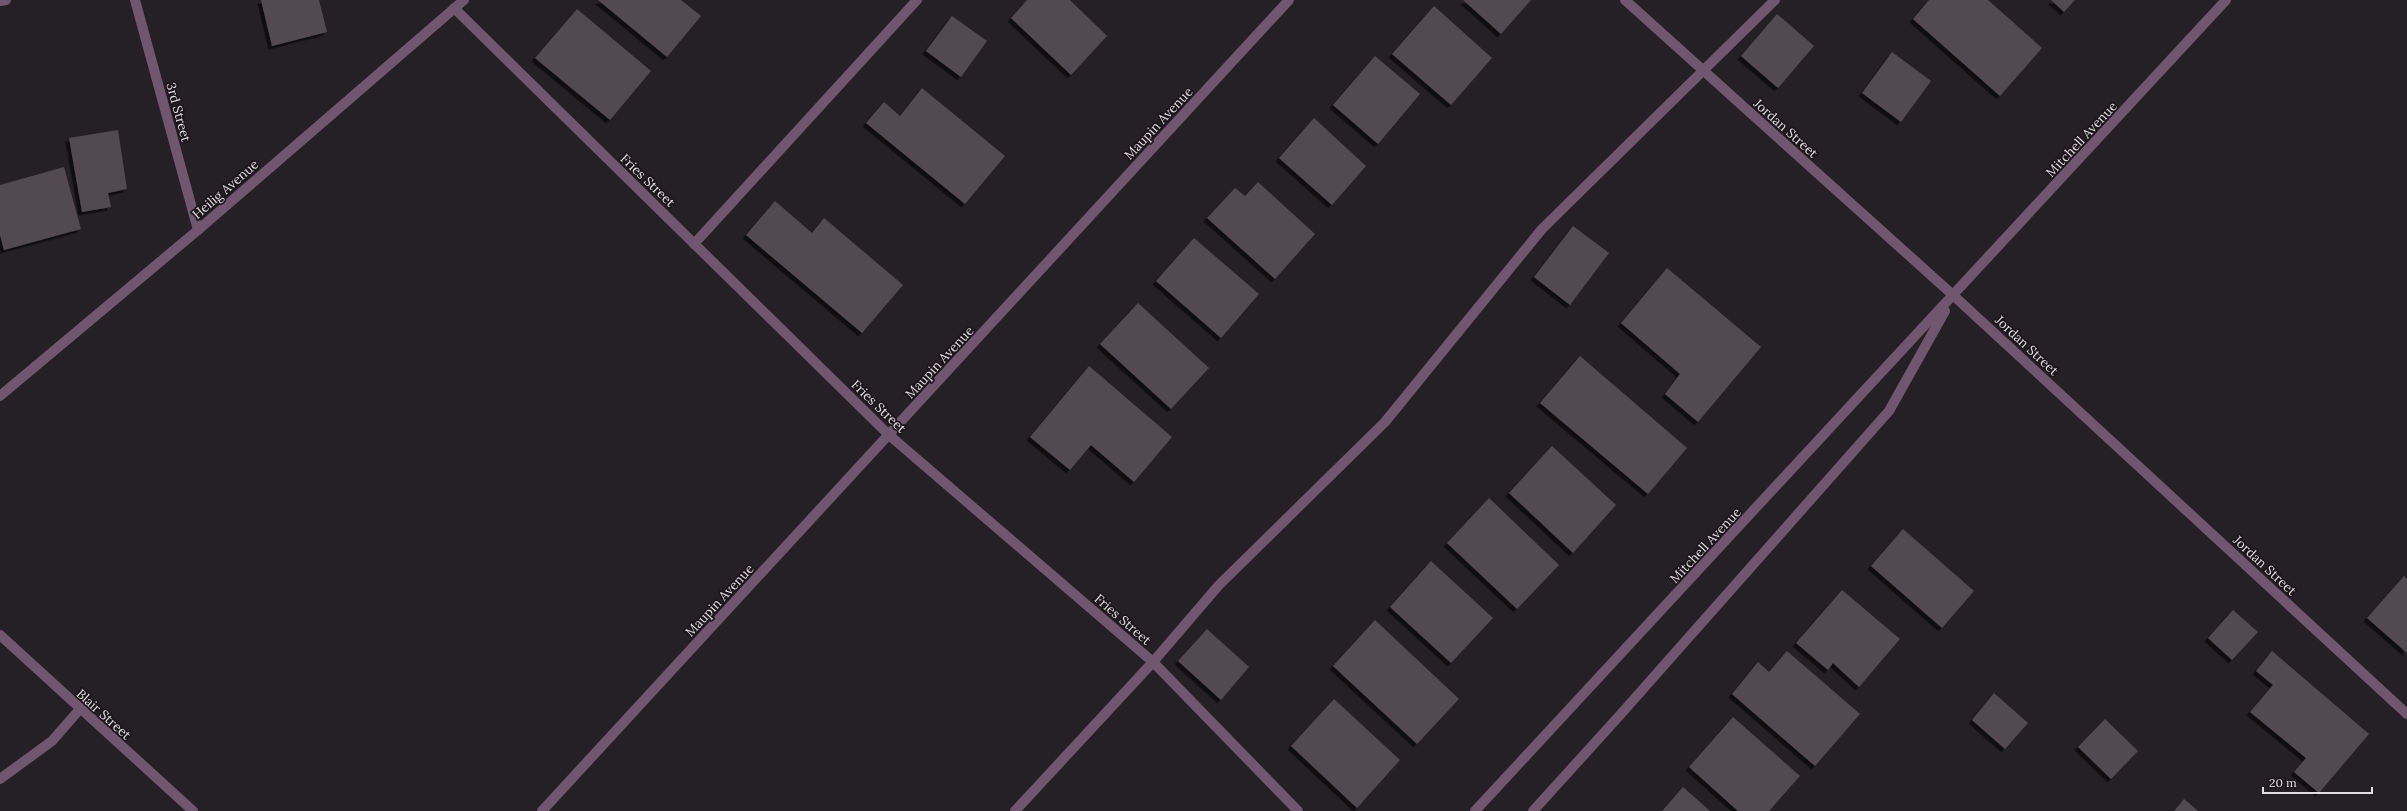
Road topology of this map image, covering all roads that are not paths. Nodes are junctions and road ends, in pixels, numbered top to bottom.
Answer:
1 (6, 0) edge
2 (135, 0) edge
3 (464, 0) edge
4 (917, 0) edge
5 (1289, 0) edge
6 (1625, 0) edge
7 (1775, 0) edge
8 (2226, 0) edge
9 (0, 1) edge
10 (454, 8) junction
11 (1702, 71) junction
12 (198, 230) junction
13 (694, 244) junction
14 (1954, 296) junction
15 (0, 396) edge
16 (889, 435) junction
17 (0, 635) edge
18 (1153, 662) junction
19 (80, 710) junction
20 (2407, 714) edge
21 (0, 779) edge
22 (193, 811) edge
23 (542, 811) edge
24 (1015, 811) edge
25 (1298, 811) edge
26 (1475, 811) edge
27 (1533, 811) edge

1 - 9 street
2 - 12 street, 3rd Street
3 - 10 street, Heilig Avenue
4 - 13 street
5 - 16 street, Maupin Avenue
6 - 11 street, Jordan Street
7 - 11 street
8 - 14 street, Mitchell Avenue
10 - 12 street, Heilig Avenue
10 - 13 street, Fries Street
11 - 14 street, Jordan Street
11 - 18 street
12 - 15 street, Heilig Avenue
13 - 16 street, Fries Street
14 - 20 street, Jordan Street
14 - 26 street, Mitchell Avenue
14 - 27 street, Mitchell Avenue
16 - 18 street, Fries Street
16 - 23 street, Maupin Avenue
17 - 19 street, Blair Street
18 - 24 street
18 - 25 street, Fries Street
19 - 21 street
19 - 22 street, Blair Street

